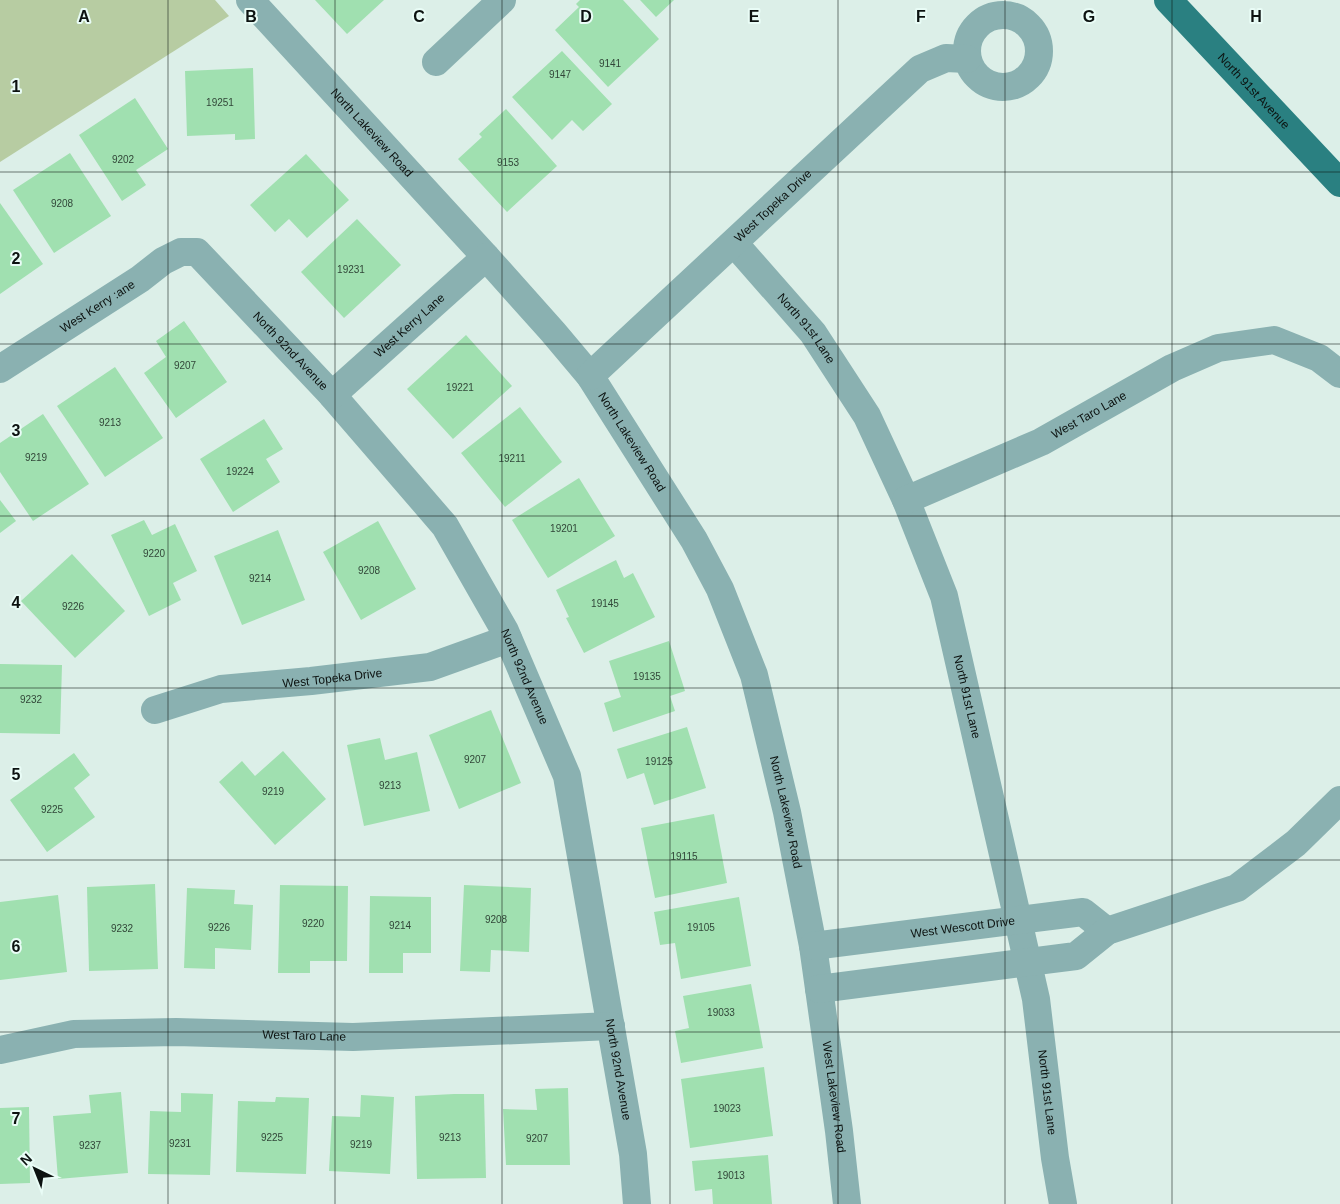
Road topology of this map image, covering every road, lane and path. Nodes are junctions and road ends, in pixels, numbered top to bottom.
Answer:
1 (250, 0) edge
2 (502, 0) edge
3 (1168, 0) edge
4 (967, 59) dead end
5 (436, 62) dead end
6 (1340, 183) edge
7 (734, 243) junction
8 (197, 252) joint
9 (486, 257) junction
10 (0, 369) edge
11 (1340, 374) edge
12 (590, 376) junction
13 (332, 395) junction
14 (906, 500) junction
15 (508, 639) junction
16 (155, 710) dead end
17 (1340, 800) edge
18 (1018, 920) junction
19 (1107, 931) junction
20 (813, 946) junction
21 (1027, 962) junction
22 (819, 989) junction
23 (611, 1026) junction
24 (0, 1050) edge
25 (637, 1204) edge
26 (847, 1204) edge
27 (1063, 1204) edge

1 - 9 street, North Lakeview Road
2 - 5 street
3 - 6 main road, North 91st Avenue
4 - 7 street, West Topeka Drive
7 - 12 street, West Topeka Drive
7 - 14 street, North 91st Lane
8 - 10 street, West Kerry :ane
8 - 13 street, North 92nd Avenue
9 - 12 street, North Lakeview Road
9 - 13 street, West Kerry Lane
11 - 14 street, West Taro Lane
12 - 20 street, North Lakeview Road
13 - 15 street, North 92nd Avenue
14 - 18 street, North 91st Lane
15 - 16 street, West Topeka Drive
15 - 23 street, North 92nd Avenue
17 - 19 street
18 - 19 street, West Wescott Drive
18 - 20 street, West Wescott Drive
18 - 21 street, North 91st Lane
19 - 21 street
20 - 22 street, North Lakeview Road
21 - 22 street
21 - 27 street, North 91st Lane
22 - 26 street, West Lakeview Road
23 - 24 street, West Taro Lane
23 - 25 street, North 92nd Avenue

